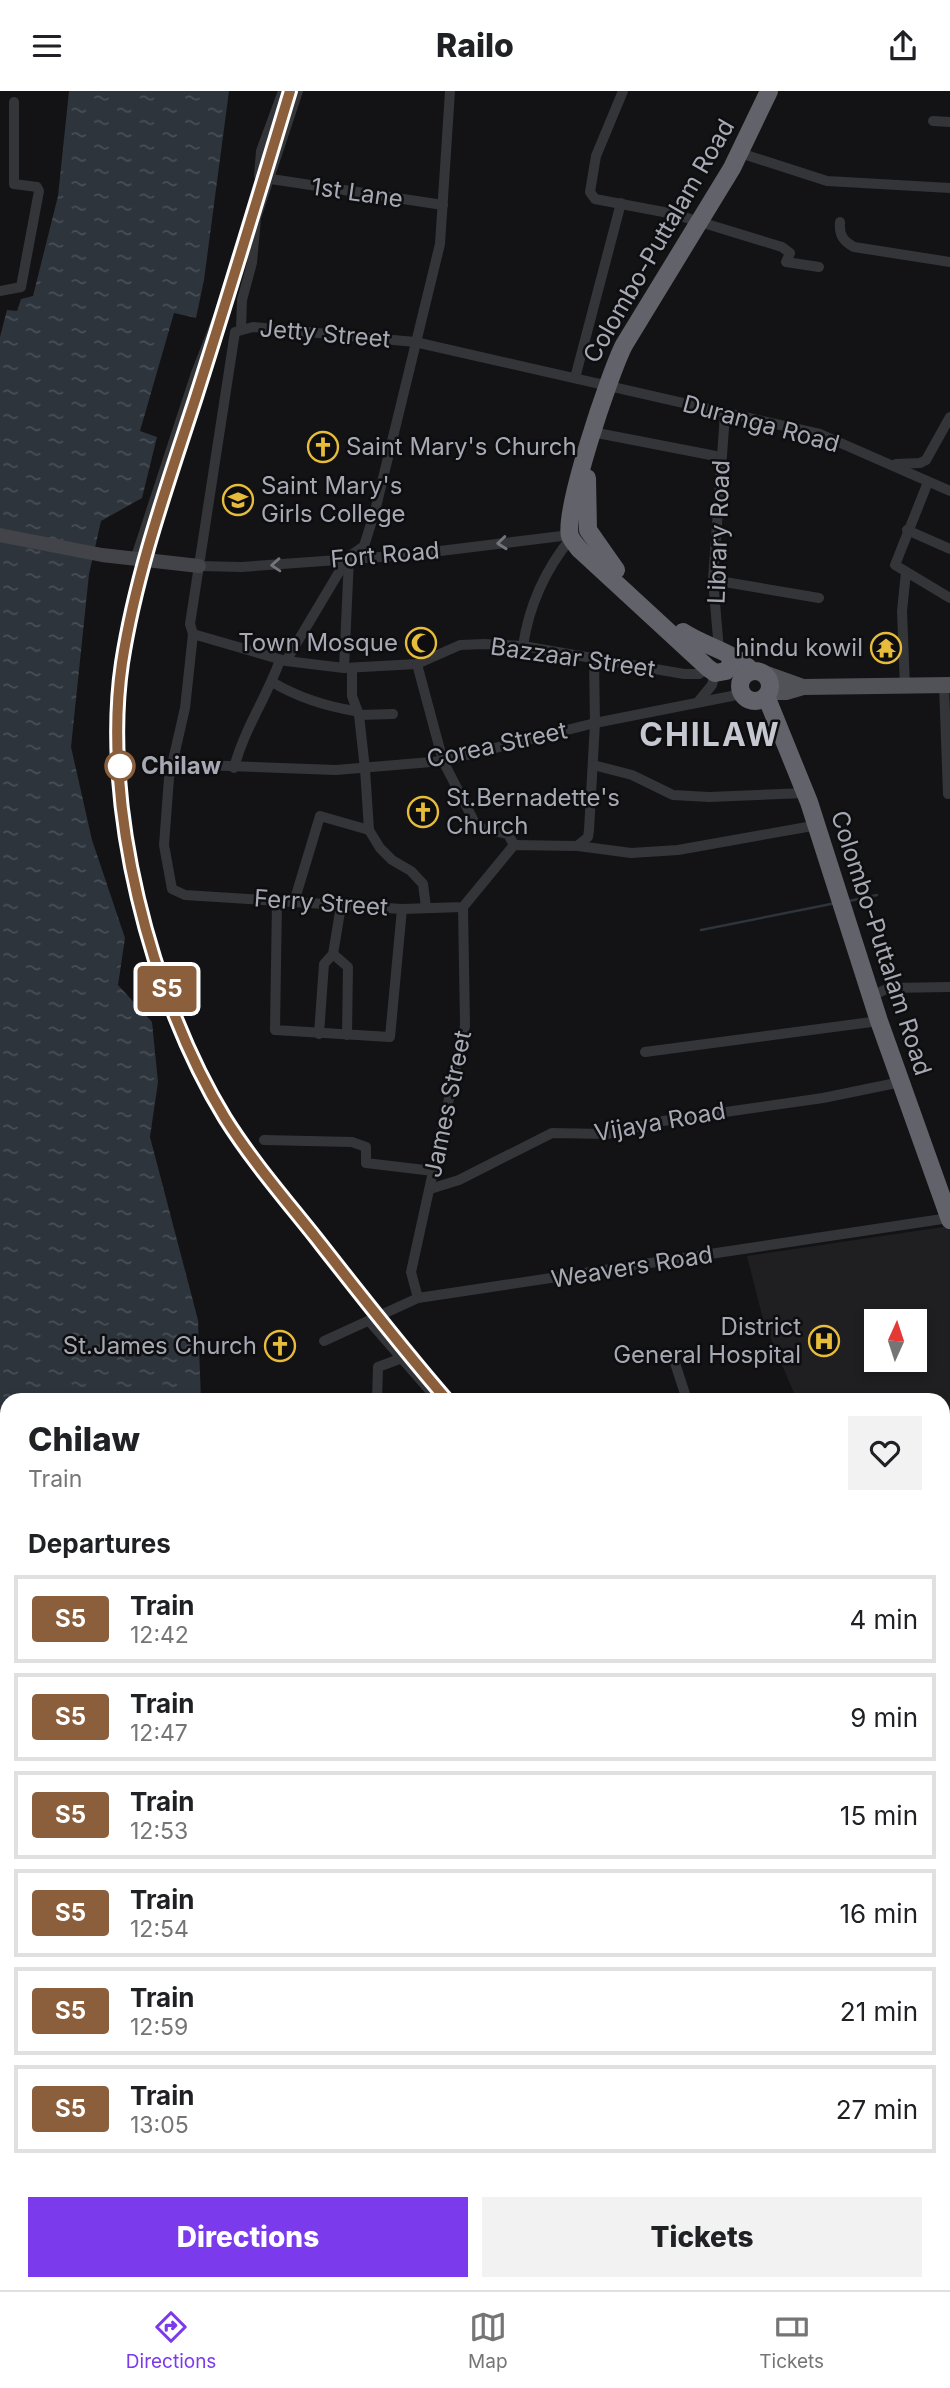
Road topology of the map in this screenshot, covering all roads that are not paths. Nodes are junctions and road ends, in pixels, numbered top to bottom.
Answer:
1 (283, 91) edge
2 (298, 91) edge
3 (450, 91) edge
4 (624, 91) edge
5 (769, 91) edge
6 (14, 102) dead end
7 (933, 121) dead end
8 (950, 122) edge
9 (740, 153) junction
10 (267, 181) junction
11 (950, 188) edge
12 (621, 203) junction
13 (443, 205) junction
14 (840, 222) dead end
15 (700, 224) junction
16 (950, 263) edge
17 (819, 267) dead end
18 (0, 291) edge
19 (241, 329) junction
20 (415, 342) junction
21 (575, 378) junction
22 (606, 385) junction
23 (725, 414) junction
24 (950, 417) edge
25 (593, 432) junction
26 (721, 457) junction
27 (887, 463) junction
28 (928, 482) junction
29 (950, 491) edge
30 (906, 530) junction
31 (575, 533) junction
32 (0, 535) edge
33 (950, 549) edge
34 (348, 557) junction
35 (135, 560) junction
36 (199, 566) junction
37 (906, 572) junction
38 (713, 580) junction
39 (950, 598) edge
40 (819, 599) dead end
41 (193, 634) junction
42 (523, 646) junction
43 (721, 652) junction
44 (283, 660) junction
45 (594, 660) junction
46 (417, 664) junction
47 (348, 668) junction
48 (711, 671) junction
49 (758, 672) junction
50 (272, 682) junction
51 (947, 685) edge
52 (803, 687) junction
53 (905, 687) junction
54 (758, 696) junction
55 (698, 702) junction
56 (357, 713) junction
57 (393, 714) dead end
58 (595, 723) junction
59 (443, 761) junction
60 (174, 764) junction
61 (593, 765) junction
62 (234, 768) junction
63 (365, 769) junction
64 (806, 793) junction
65 (948, 794) edge
66 (818, 825) junction
67 (369, 830) junction
68 (514, 845) junction
69 (577, 846) junction
70 (277, 901) junction
71 (293, 902) junction
72 (341, 905) junction
73 (426, 907) junction
74 (463, 907) junction
75 (402, 909) junction
76 (333, 954) junction
77 (950, 987) edge
78 (871, 996) junction
79 (878, 1021) junction
80 (319, 1034) junction
81 (347, 1035) junction
82 (645, 1052) dead end
83 (901, 1082) junction
84 (264, 1140) dead end
85 (433, 1171) junction
86 (430, 1189) junction
87 (950, 1219) edge
88 (418, 1298) junction
89 (370, 1322) junction
90 (324, 1341) dead end
91 (402, 1358) junction
92 (674, 1360) dead end
93 (377, 1393) edge
94 (432, 1393) edge
95 (685, 1393) edge

1 - 10 street
2 - 10 street
3 - 13 street
4 - 12 street
5 - 9 highway, Colombo-Puttalam Road
6 - 18 street
7 - 8 street
9 - 11 street
9 - 15 highway, Colombo-Puttalam Road
10 - 13 street, 1st Lane
10 - 19 street
10 - 35 street
12 - 15 street
12 - 21 street
13 - 20 street
14 - 16 street
15 - 17 street
15 - 22 highway, Colombo-Puttalam Road
19 - 20 street, Jetty Street
19 - 36 street, Jetty Street
20 - 21 street, Jetty Street
20 - 34 street
21 - 22 street, Jetty Street
22 - 23 street, Duranga Road
22 - 25 highway, Colombo-Puttalam Road
23 - 26 street, Library Road
23 - 27 street, Duranga Road
24 - 27 street
25 - 26 street
25 - 31 highway, Colombo-Puttalam Road
26 - 38 street, Library Road
27 - 28 street, Duranga Road
28 - 29 street, Duranga Road
28 - 30 street
30 - 33 street
30 - 37 street
31 -> 34 street, Fort Road
31 - 42 street
31 - 43 highway
31 - 48 highway
32 - 35 street
34 -> 36 street, Fort Road
34 - 44 street
34 - 47 street
35 - 36 street
36 - 41 street, Ferry Street
37 - 39 street
37 - 53 street
38 - 40 street
38 - 43 street, Library Road
41 - 44 street, Bazzaar Street
41 - 60 street, Ferry Street
42 - 45 street, Bazzaar Street
42 - 46 street, Bazzaar Street
43 - 48 highway
43 - 49 highway
44 - 47 street, Bazzaar Street
44 - 50 street
45 - 48 street, Bazzaar Street
45 - 58 street
46 - 47 street, Bazzaar Street
46 - 59 street
47 - 56 street
48 - 55 street
49 - 52 main road
49 - 54 highway, Colombo-Puttalam Road
49 - 54 highway
50 - 56 street
50 - 62 street
51 - 53 main road
51 - 65 street
52 - 53 main road
52 - 54 main road
54 - 55 street, Corea Street
54 - 64 highway, Colombo-Puttalam Road
55 - 58 street, Corea Street
56 - 57 street
56 - 63 street
58 - 59 street, Corea Street
58 - 61 street
59 - 63 street, Corea Street
59 - 68 street
60 - 62 street, Corea Street
60 - 70 street, Ferry Street
61 - 64 street
61 - 69 street
62 - 63 street, Corea Street
63 - 67 street
64 - 66 highway, Colombo-Puttalam Road
66 - 69 street
66 - 78 highway, Colombo-Puttalam Road
67 - 71 street
67 - 73 street
68 - 69 street
68 - 74 street
70 - 71 street, Ferry Street
70 - 80 street
71 - 72 street, Ferry Street
72 - 75 street, Ferry Street
72 - 76 street
73 - 74 street, Ferry Street
73 - 75 street, Ferry Street
74 - 85 street, James Street
75 - 81 street
76 - 80 street
76 - 81 street
77 - 78 street
78 - 79 highway, Colombo-Puttalam Road
79 - 82 street
79 - 83 highway, Colombo-Puttalam Road
80 - 81 street
83 - 86 street, Vijaya Road
83 - 87 highway, Colombo-Puttalam Road
84 - 85 street
85 - 86 street, James Street
86 - 88 street, James Street
87 - 88 street, Weavers Road
88 - 89 street, Weavers Road
89 - 90 street, Weavers Road
89 - 91 street
91 - 93 street
91 - 94 street
92 - 95 street

